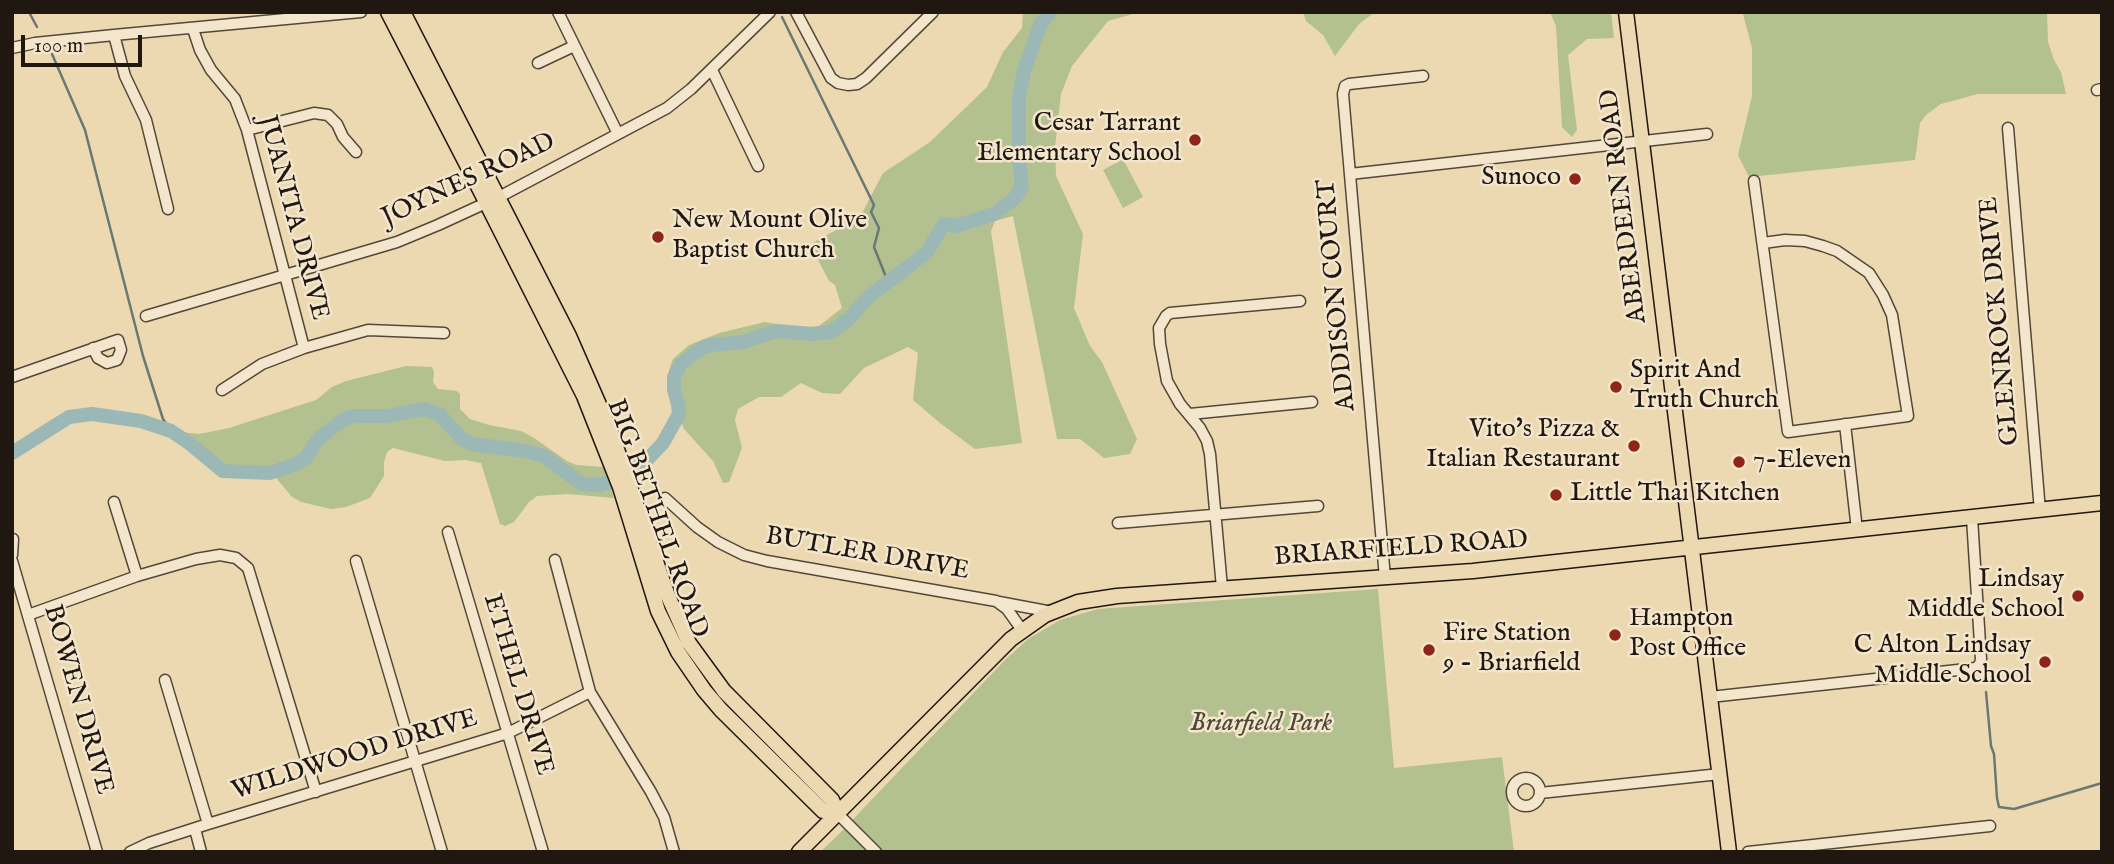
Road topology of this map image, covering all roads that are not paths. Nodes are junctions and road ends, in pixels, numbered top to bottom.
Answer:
1 (361, 12) edge
2 (388, 12) edge
3 (403, 12) edge
4 (558, 12) edge
5 (770, 12) edge
6 (796, 12) edge
7 (933, 12) edge
8 (1626, 12) edge
9 (193, 29) junction
10 (114, 35) junction
11 (574, 46) junction
12 (12, 48) edge
13 (538, 63) dead end
14 (712, 69) junction
15 (1423, 76) dead end
16 (2008, 128) dead end
17 (247, 130) junction
18 (618, 134) junction
19 (1707, 134) dead end
20 (1641, 141) junction
21 (356, 152) dead end
22 (758, 166) dead end
23 (1350, 174) junction
24 (1754, 181) dead end
25 (493, 200) junction
26 (168, 209) dead end
27 (1763, 243) junction
28 (284, 275) junction
29 (1300, 301) dead end
30 (146, 316) dead end
31 (444, 333) dead end
32 (93, 348) junction
33 (304, 348) junction
34 (12, 377) edge
35 (222, 390) dead end
36 (1312, 402) dead end
37 (1190, 414) junction
38 (1845, 424) junction
39 (665, 498) dead end
40 (114, 502) dead end
41 (2102, 503) edge
42 (1318, 506) dead end
43 (2040, 511) junction
44 (1216, 515) junction
45 (1972, 518) junction
46 (1118, 523) dead end
47 (1857, 530) junction
48 (448, 532) dead end
49 (13, 539) edge
50 (1692, 548) junction
51 (12, 555) edge
52 (555, 560) dead end
53 (12, 561) edge
54 (356, 561) dead end
55 (137, 576) junction
56 (1385, 578) junction
57 (1222, 588) junction
58 (996, 601) junction
59 (1052, 612) junction
60 (28, 615) junction
61 (1022, 630) junction
62 (165, 680) dead end
63 (590, 692) junction
64 (1710, 697) junction
65 (508, 733) junction
66 (416, 762) junction
67 (1720, 774) junction
68 (316, 792) junction
69 (1540, 793) dead end
70 (838, 814) junction
71 (208, 824) junction
72 (1990, 825) dead end
73 (195, 829) junction
74 (97, 852) edge
75 (130, 852) edge
76 (201, 852) edge
77 (442, 852) edge
78 (543, 852) edge
79 (674, 852) edge
80 (799, 852) edge
81 (876, 852) edge
82 (1729, 852) edge
83 (1748, 852) edge

1 - 9 street
2 - 25 main road, BIG BETHEL ROAD
3 - 25 main road, BIG BETHEL ROAD
4 - 11 street
5 - 14 street, JOYNES ROAD
6 - 7 street
8 - 20 main road, ABERDEEN ROAD
9 - 10 street
9 - 17 street, JUANITA DRIVE
10 - 12 street
10 - 26 street
11 - 13 street
11 - 18 street
14 - 18 street, JOYNES ROAD
14 - 22 street
15 - 23 street, ADDISON COURT
16 - 43 street, GLENROCK DRIVE
17 - 21 street
17 - 28 street, JUANITA DRIVE
18 - 25 street, JOYNES ROAD
19 - 20 street
20 - 23 street
20 - 50 main road, ABERDEEN ROAD
23 - 56 street, ADDISON COURT
24 - 27 street
25 - 28 street, JOYNES ROAD
25 - 70 main road, BIG BETHEL ROAD
27 - 38 street
27 - 38 street
28 - 30 street, JOYNES ROAD
28 - 33 street, JUANITA DRIVE
29 - 37 street
31 - 33 street
32 - 32 street
32 - 34 street
33 - 35 street
36 - 37 street
37 - 44 street
38 - 47 street
39 - 58 street, BUTLER DRIVE
40 - 55 street
41 - 43 main road, BRIARFIELD ROAD
42 - 44 street
43 - 45 main road, BRIARFIELD ROAD
44 - 46 street
44 - 57 street
45 - 47 main road, BRIARFIELD ROAD
45 - 64 street
47 - 50 main road, BRIARFIELD ROAD
48 - 65 street, ETHEL DRIVE
49 - 51 street
50 - 56 main road, BRIARFIELD ROAD
50 - 64 main road, ABERDEEN ROAD
52 - 63 street
53 - 60 street, BOWEN DRIVE
54 - 66 street
55 - 60 street
55 - 68 street
56 - 57 main road, BRIARFIELD ROAD
57 - 59 main road, BRIARFIELD ROAD
58 - 59 street, BUTLER DRIVE
58 - 61 street, BUTLER DRIVE
59 - 61 main road, BRIARFIELD ROAD
60 - 74 street, BOWEN DRIVE
61 - 70 main road, BRIARFIELD ROAD
62 - 71 street
63 - 65 street, WILDWOOD DRIVE
63 - 79 street
64 - 67 main road, ABERDEEN ROAD
65 - 66 street, WILDWOOD DRIVE
65 - 78 street, ETHEL DRIVE
66 - 68 street, WILDWOOD DRIVE
66 - 77 street
67 - 69 street
67 - 82 main road, ABERDEEN ROAD
68 - 71 street, WILDWOOD DRIVE
70 - 80 main road, BRIARFIELD ROAD
70 - 81 street
71 - 73 street, WILDWOOD DRIVE
72 - 83 street
73 - 75 street, WILDWOOD DRIVE
73 - 76 street

